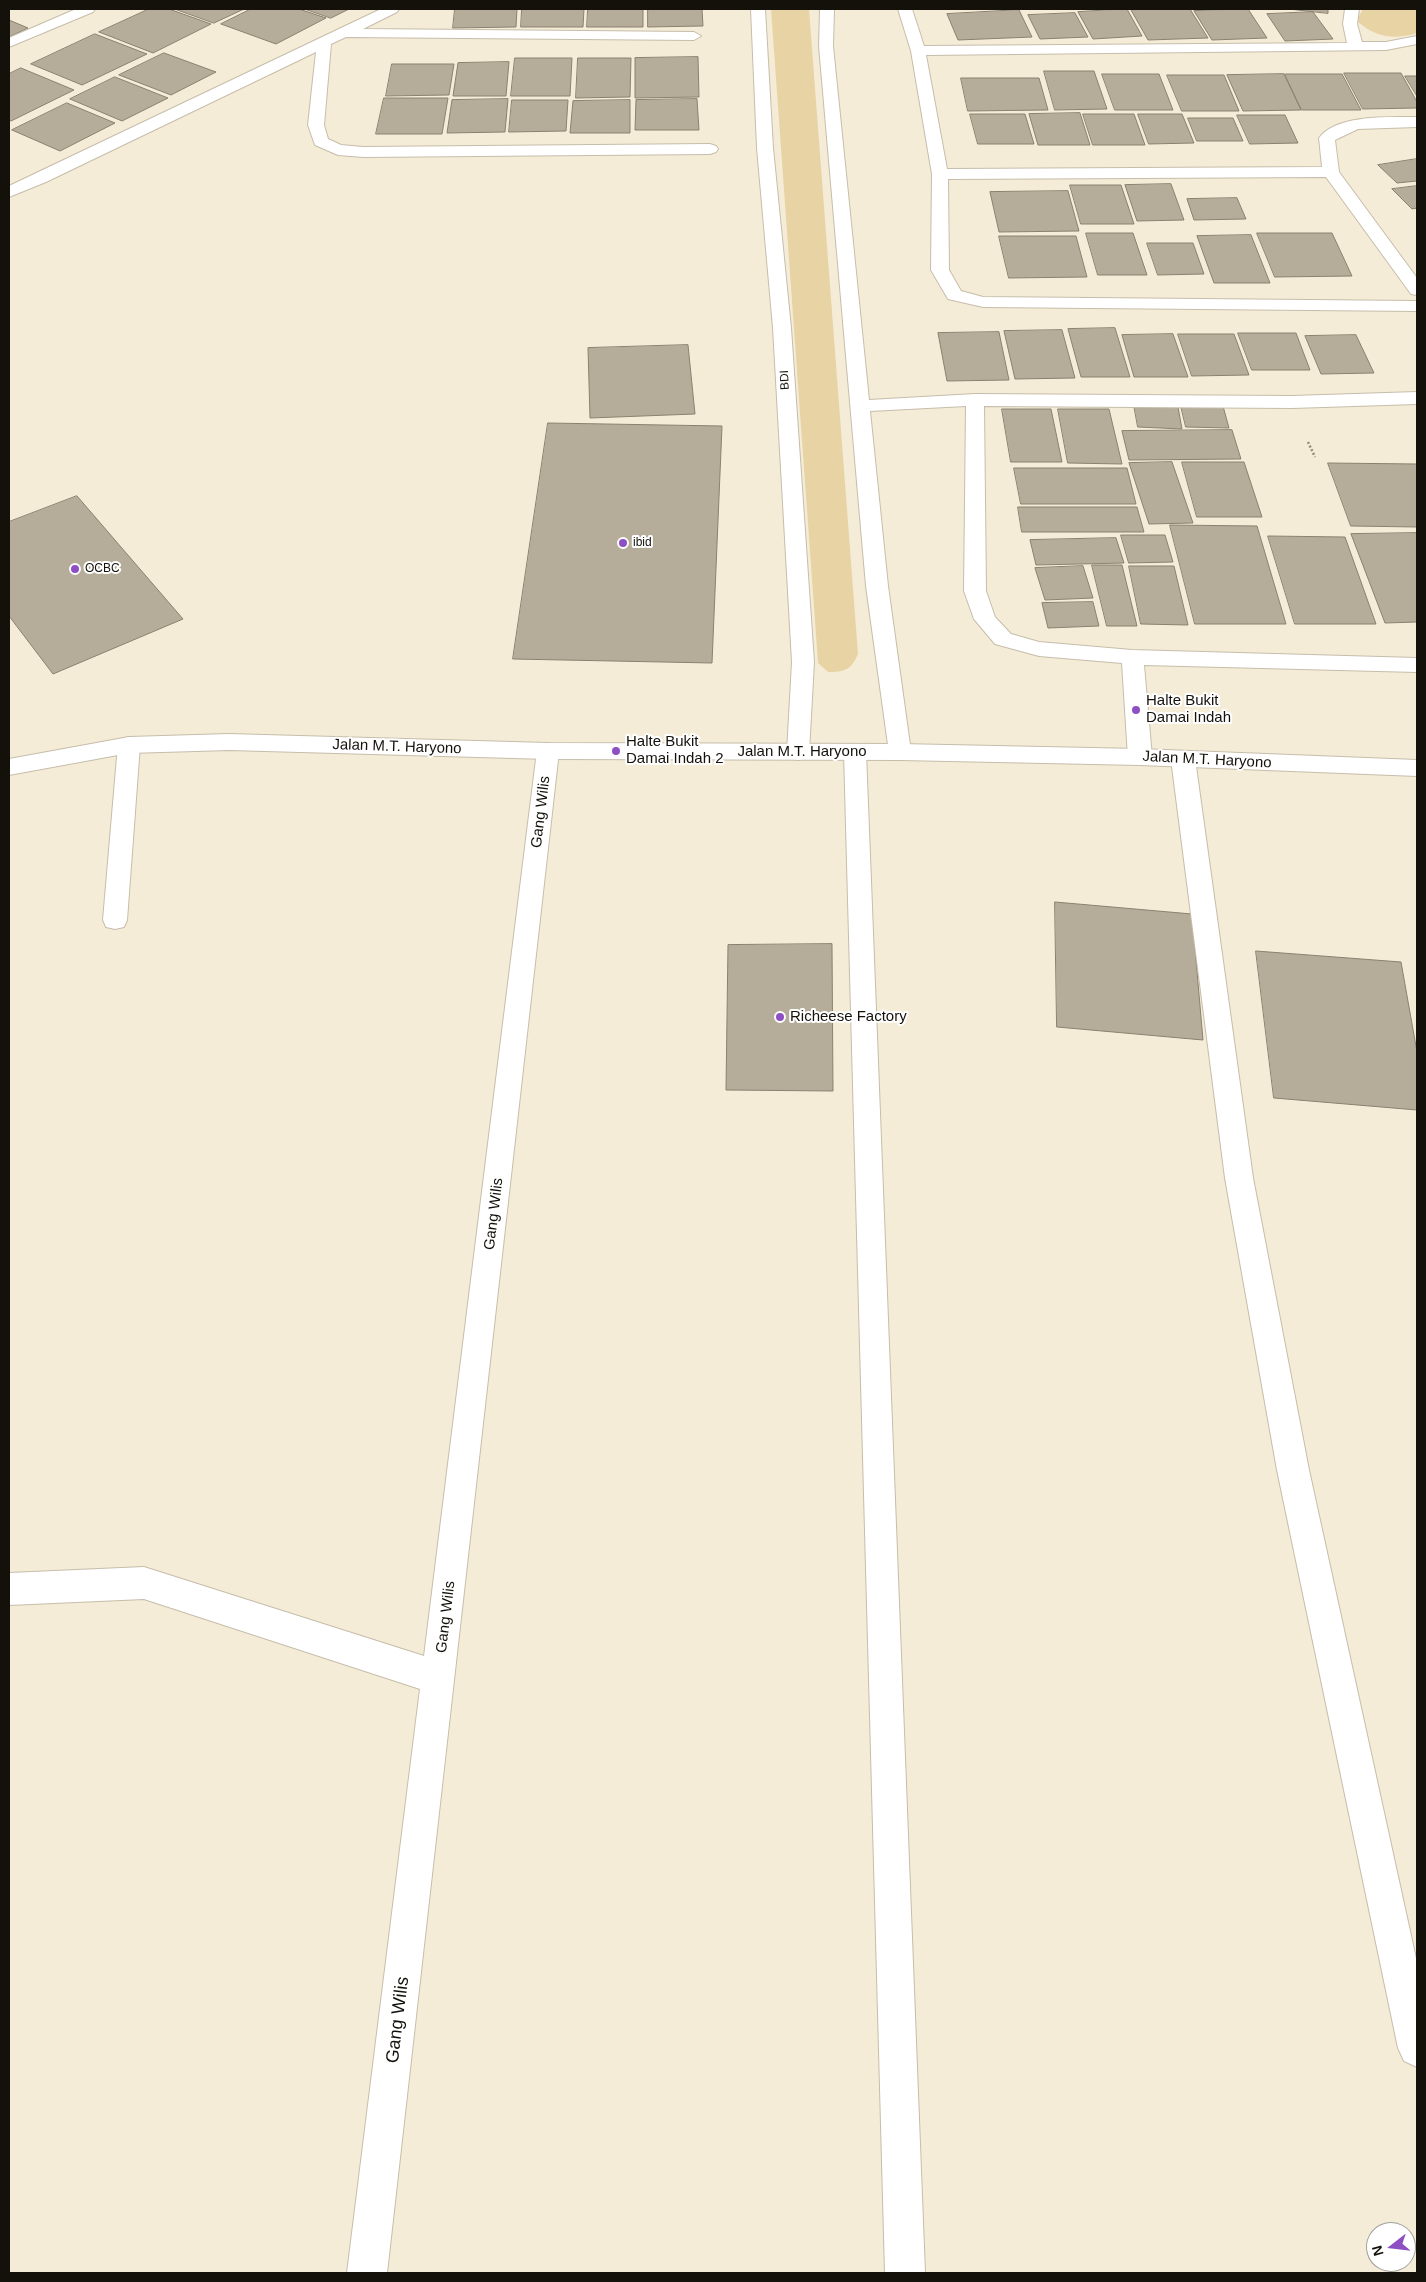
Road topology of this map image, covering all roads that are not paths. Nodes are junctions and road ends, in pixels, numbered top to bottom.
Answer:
1 (88, 9) edge
2 (392, 9) edge
3 (758, 9) edge
4 (827, 9) edge
5 (905, 9) edge
6 (1352, 9) edge
7 (342, 33) junction
8 (694, 36) dead end
9 (1417, 40) edge
10 (324, 42) junction
11 (9, 44) edge
12 (1356, 47) junction
13 (918, 51) junction
14 (1417, 122) edge
15 (710, 149) dead end
16 (1331, 172) junction
17 (940, 174) junction
18 (9, 192) edge
19 (1417, 290) edge
20 (1417, 306) edge
21 (1417, 398) edge
22 (976, 400) junction
23 (862, 406) junction
24 (1132, 657) junction
25 (1417, 665) edge
26 (129, 745) junction
27 (548, 751) junction
28 (798, 752) junction
29 (855, 752) junction
30 (900, 752) junction
31 (1140, 757) junction
32 (1183, 759) junction
33 (9, 767) edge
34 (1417, 768) edge
35 (115, 920) dead end
36 (9, 1588) edge
37 (439, 1678) junction
38 (1417, 2048) edge
39 (367, 2273) edge
40 (904, 2273) edge

1 - 11 street
2 - 7 street
3 - 28 street, BDI
4 - 23 street
5 - 13 street
6 - 12 street
7 - 8 street
7 - 10 street
9 - 12 street
10 - 15 street
10 - 18 street
12 - 13 street
13 - 17 street
14 - 16 street
16 - 17 street
16 - 19 street
17 - 20 street
21 - 22 street
22 - 23 street
22 - 24 street
23 - 30 street
24 - 25 street
24 - 31 street
26 - 27 street, Jalan M.T. Haryono
26 - 33 street, Jalan M.T. Haryono
26 - 35 street
27 - 28 street, Jalan M.T. Haryono
27 - 37 street, Gang Wilis
28 - 29 street, Jalan M.T. Haryono
29 - 30 street, Jalan M.T. Haryono
29 - 40 street
30 - 31 street, Jalan M.T. Haryono
31 - 32 street, Jalan M.T. Haryono
32 - 34 street, Jalan M.T. Haryono
32 - 38 street
36 - 37 street
37 - 39 street, Gang Wilis

